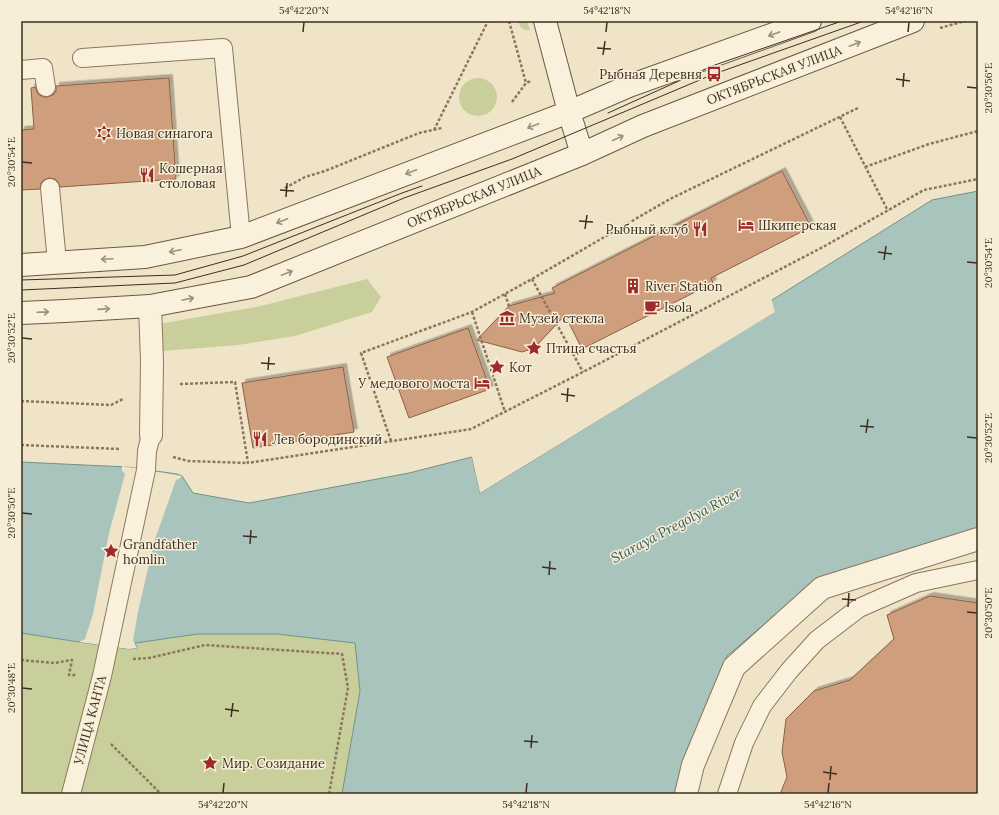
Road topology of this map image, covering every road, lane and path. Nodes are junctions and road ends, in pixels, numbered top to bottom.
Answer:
1 (488, 21) edge
2 (509, 21) edge
3 (545, 21) edge
4 (810, 21) edge
5 (913, 21) edge
6 (82, 58) dead end
7 (558, 68) junction
8 (21, 70) edge
9 (526, 83) junction
10 (46, 87) dead end
11 (509, 106) dead end
12 (858, 108) dead end
13 (569, 112) junction
14 (840, 117) junction
15 (445, 128) dead end
16 (434, 130) junction
17 (978, 131) edge
18 (582, 154) junction
19 (866, 167) junction
20 (978, 179) edge
21 (50, 188) dead end
22 (282, 190) dead end
23 (888, 210) junction
24 (241, 237) junction
25 (57, 262) junction
26 (21, 265) edge
27 (532, 279) junction
28 (505, 294) junction
29 (150, 306) junction
30 (510, 306) dead end
31 (472, 312) junction
32 (21, 313) edge
33 (583, 372) junction
34 (152, 384) junction
35 (21, 401) edge
36 (505, 412) junction
37 (391, 441) junction
38 (149, 443) junction
39 (21, 445) edge
40 (127, 450) dead end
41 (248, 463) junction
42 (978, 539) edge
43 (978, 570) edge
44 (21, 660) edge
45 (128, 660) dead end
46 (69, 675) dead end
47 (90, 722) junction
48 (71, 794) edge
49 (161, 794) edge
50 (329, 794) edge
51 (686, 794) edge
52 (727, 794) edge

1 - 16 path
2 - 9 path
3 - 7 main road
4 -> 13 main road
18 -> 5 main road, ОКТЯБРЬСКАЯ УЛИЦА
6 - 24 lane
7 - 9 path
7 - 13 main road
8 - 10 lane
9 - 11 path
12 - 14 path
13 - 18 main road
13 -> 24 main road
14 - 19 path
14 - 27 path
15 - 16 path
16 - 22 path
17 - 19 path
29 -> 18 main road, ОКТЯБРЬСКАЯ УЛИЦА
19 - 23 path
20 - 23 path
21 - 25 lane
23 - 33 path
24 -> 25 main road
25 - 26 main road
27 - 28 path
27 - 33 path
28 - 30 path
28 - 31 path
32 -> 29 main road, ОКТЯБРЬСКАЯ УЛИЦА
29 - 34 main road
31 - 36 path
31 - 37 path
33 - 36 path
34 - 35 path
34 - 38 main road
34 - 41 path
36 - 37 path
37 - 41 path
38 - 41 path
38 - 47 lane, УЛИЦА КАНТА
39 - 40 path
42 - 51 main road
43 - 52 lane
44 - 46 path
45 - 50 path
47 - 48 lane, УЛИЦА КАНТА
47 - 49 path

